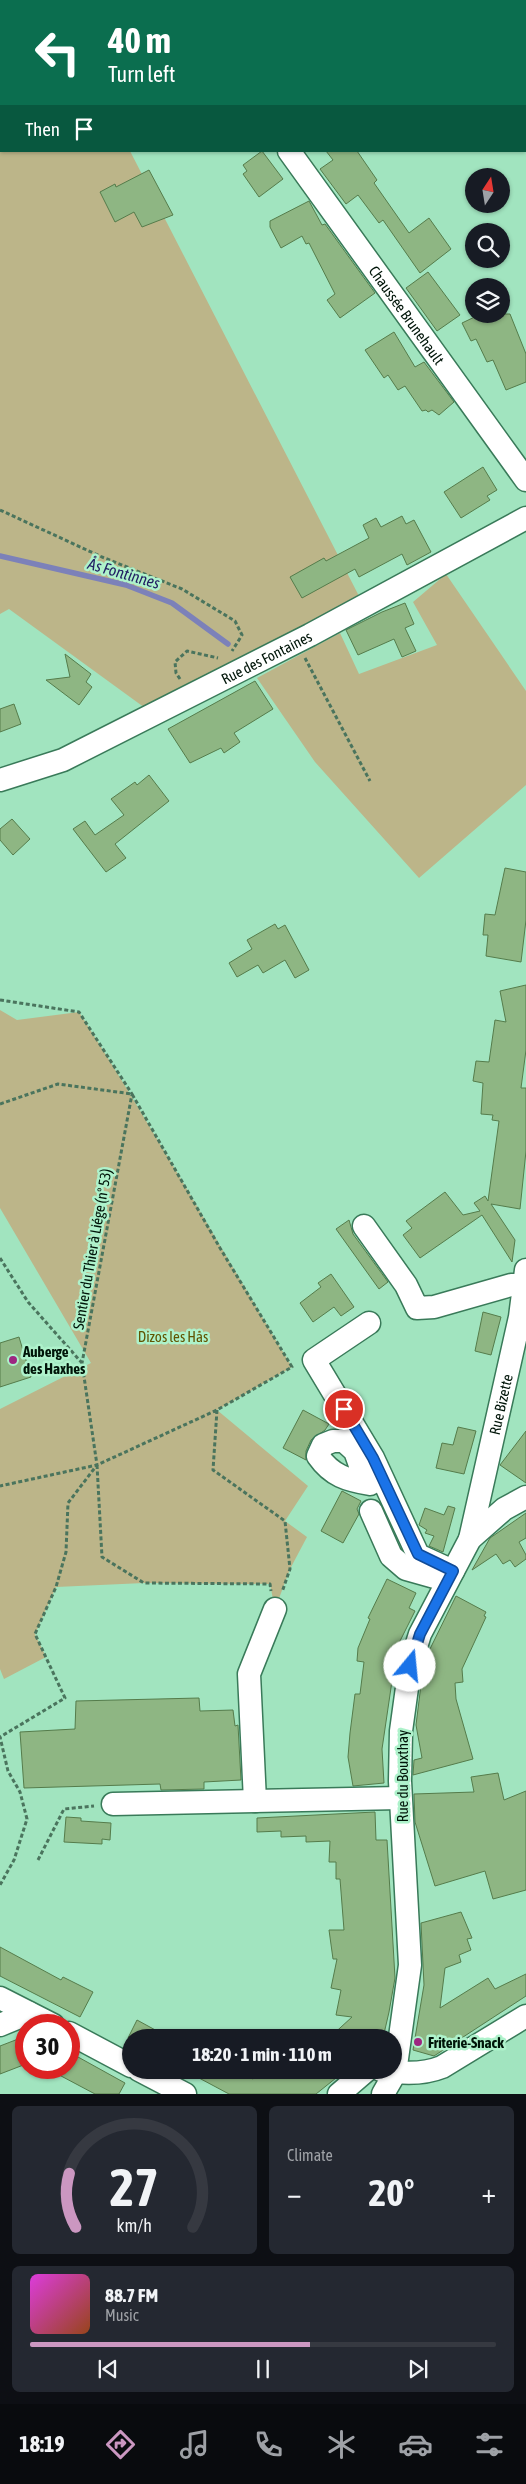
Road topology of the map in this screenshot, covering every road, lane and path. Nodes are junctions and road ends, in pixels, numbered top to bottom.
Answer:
1 (290, 152) edge
2 (526, 480) edge
3 (0, 510) edge
4 (526, 518) edge
5 (296, 642) junction
6 (191, 695) junction
7 (0, 780) edge
8 (370, 781) dead end
9 (0, 1000) edge
10 (132, 1094) junction
11 (0, 1104) edge
12 (364, 1226) dead end
13 (0, 1258) edge
14 (525, 1277) edge
15 (369, 1323) dead end
16 (82, 1363) junction
17 (217, 1410) junction
18 (97, 1465) junction
19 (370, 1484) dead end
20 (0, 1486) edge
21 (526, 1497) edge
22 (371, 1511) dead end
23 (470, 1539) junction
24 (446, 1577) junction
25 (275, 1609) junction
26 (400, 1798) junction
27 (255, 1801) junction
28 (113, 1804) joint
29 (38, 1860) dead end
30 (0, 1885) edge
31 (0, 1998) edge
32 (29, 2013) joint
33 (526, 2016) edge
34 (0, 2024) edge
35 (397, 2029) edge
36 (80, 2039) edge
37 (122, 2061) edge
38 (402, 2071) edge
39 (156, 2079) edge
40 (356, 2079) edge
41 (386, 2079) edge
42 (185, 2094) edge
43 (339, 2094) edge
44 (383, 2094) edge

1 - 2 street, Chaussée Brunehault
3 - 6 path
4 - 5 street, Rue des Fontaines
5 - 6 street, Rue des Fontaines
5 - 8 path
6 - 7 street, Rue des Fontaines
9 - 10 path
10 - 11 path
10 - 16 path, Sentier du Thier à Liége (n° 53)
10 - 17 path
12 - 14 street
13 - 16 path
14 - 23 street, Rue Bizette
15 - 24 street
16 - 18 path, Sentier du Thier à Liége (n° 53)
17 - 18 path
17 - 25 path
18 - 20 path
18 - 25 path, Sentier du Thier à Liége (n° 53)
18 - 30 path
19 - 24 street
21 - 23 street, Rue du Bouxthay
22 - 24 street
23 - 24 street, Rue du Bouxthay
24 - 26 street, Rue du Bouxthay
25 - 27 street
26 - 27 street
26 - 35 street, Rue du Bouxthay
27 - 28 street
28 - 29 path
31 - 32 street
32 - 34 street
33 - 38 street
36 - 37 street
39 - 42 street
40 - 43 street
41 - 44 street, Rue du Bouxthay

